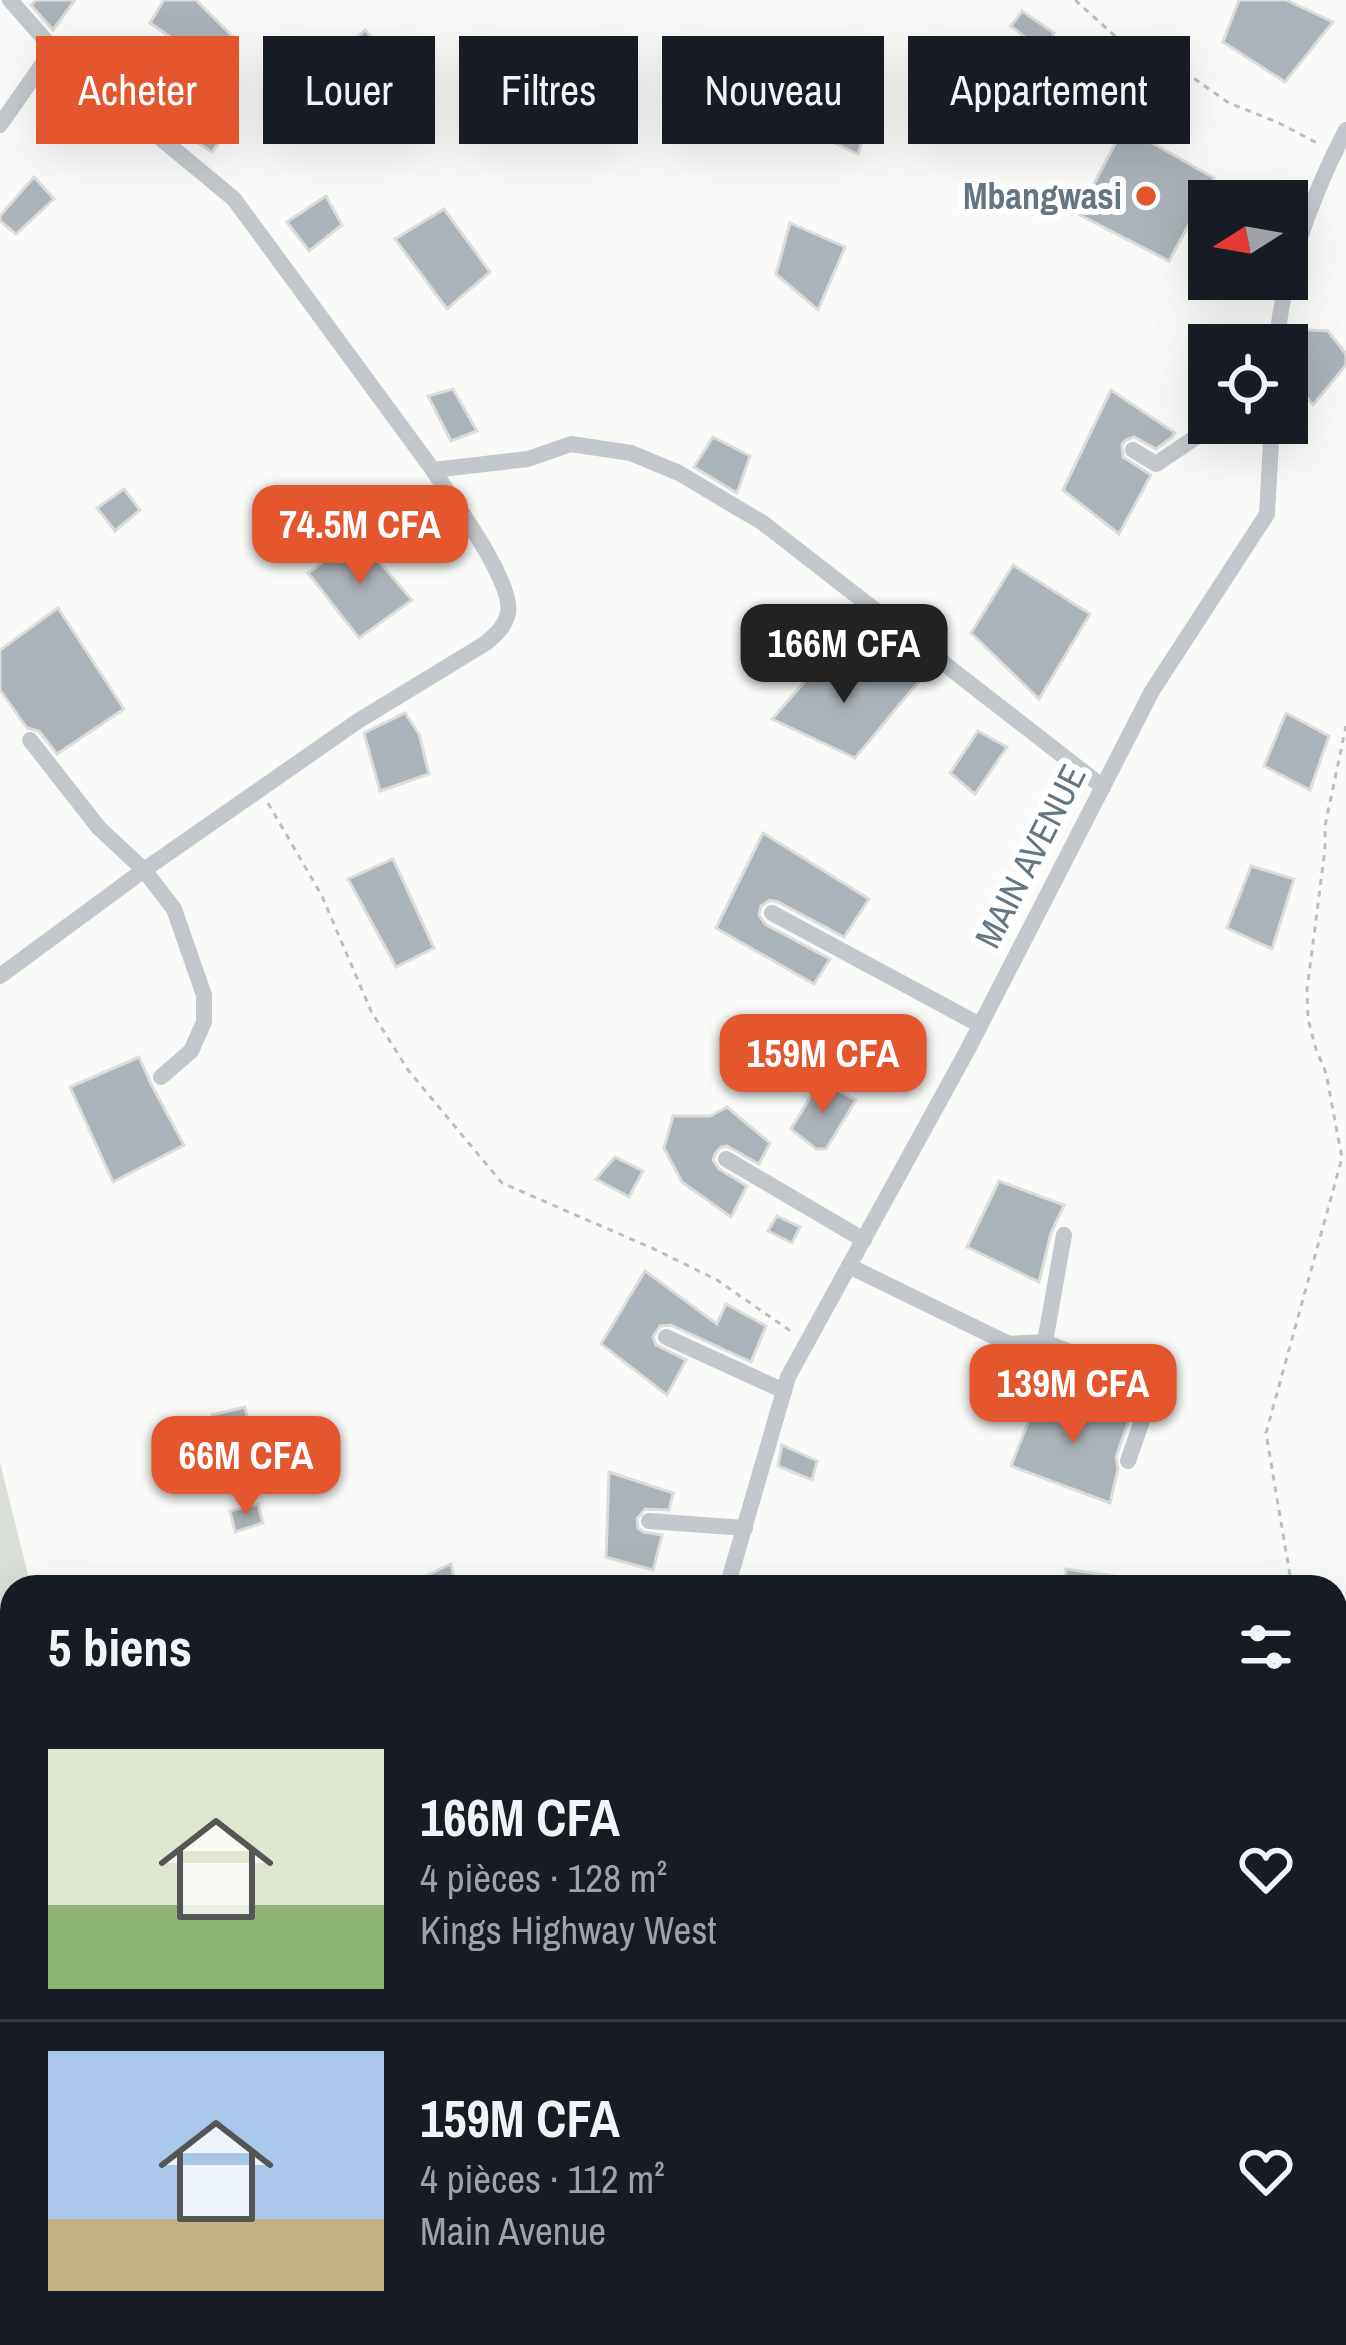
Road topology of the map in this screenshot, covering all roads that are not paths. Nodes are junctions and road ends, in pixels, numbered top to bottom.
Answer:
1 (10, 0) edge
2 (42, 36) edge
3 (36, 73) edge
4 (0, 125) edge
5 (1346, 130) edge
6 (167, 144) edge
7 (1277, 324) edge
8 (1188, 442) edge
9 (1271, 444) edge
10 (1133, 450) dead end
11 (434, 470) junction
12 (30, 740) dead end
13 (1103, 787) junction
14 (144, 870) junction
15 (772, 913) dead end
16 (0, 976) edge
17 (980, 1025) junction
18 (161, 1078) dead end
19 (726, 1159) dead end
20 (1064, 1235) dead end
21 (864, 1240) junction
22 (849, 1265) junction
23 (666, 1337) dead end
24 (1045, 1342) junction
25 (784, 1390) junction
26 (1128, 1461) dead end
27 (649, 1521) dead end
28 (745, 1528) junction
29 (731, 1575) edge

1 - 2 street
3 - 4 street
5 - 7 street
6 - 11 street
8 - 10 street
9 - 13 street, MAIN AVENUE
11 - 13 street
11 - 14 street
12 - 14 street
13 - 17 street, MAIN AVENUE
14 - 16 street
14 - 18 street
15 - 17 street
17 - 21 street, MAIN AVENUE
19 - 21 street
20 - 24 street
21 - 22 street, MAIN AVENUE
22 - 24 street
22 - 25 street, MAIN AVENUE
23 - 25 street
24 - 26 street
25 - 28 street, MAIN AVENUE
27 - 28 street
28 - 29 street, MAIN AVENUE

